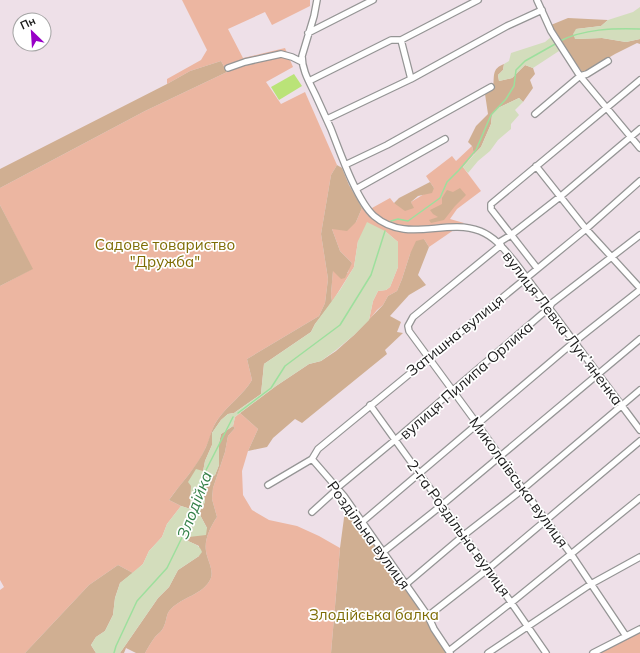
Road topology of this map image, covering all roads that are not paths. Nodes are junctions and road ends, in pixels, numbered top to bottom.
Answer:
1 (317, 0) edge
2 (373, 0) edge
3 (478, 0) edge
4 (537, 0) edge
5 (542, 10) junction
6 (308, 33) junction
7 (401, 40) junction
8 (608, 60) dead end
9 (302, 62) junction
10 (228, 68) dead end
11 (580, 76) junction
12 (410, 79) junction
13 (640, 80) edge
14 (309, 81) junction
15 (491, 87) dead end
16 (606, 108) junction
17 (535, 114) dead end
18 (327, 119) junction
19 (640, 129) edge
20 (631, 137) junction
21 (445, 139) dead end
22 (640, 148) edge
23 (346, 165) junction
24 (536, 166) junction
25 (640, 181) edge
26 (356, 189) junction
27 (561, 196) junction
28 (586, 228) junction
29 (511, 235) junction
30 (640, 236) edge
31 (500, 244) junction
32 (613, 257) junction
33 (537, 268) junction
34 (526, 277) junction
35 (640, 289) edge
36 (549, 308) junction
37 (640, 339) edge
38 (574, 342) junction
39 (428, 357) junction
40 (597, 374) junction
41 (640, 390) edge
42 (453, 391) junction
43 (370, 405) junction
44 (621, 405) junction
45 (478, 425) junction
46 (640, 430) edge
47 (395, 440) junction
48 (640, 441) edge
49 (500, 456) junction
50 (312, 459) junction
51 (419, 473) junction
52 (268, 485) dead end
53 (337, 488) junction
54 (523, 489) junction
55 (640, 498) edge
56 (442, 505) junction
57 (312, 512) dead end
58 (546, 520) junction
59 (362, 522) junction
60 (464, 535) junction
61 (384, 552) junction
62 (571, 554) junction
63 (640, 557) edge
64 (488, 568) junction
65 (591, 584) junction
66 (405, 585) junction
67 (512, 602) junction
68 (428, 616) junction
69 (528, 626) junction
70 (640, 629) edge
71 (626, 636) junction
72 (449, 652) edge
73 (488, 653) edge
74 (546, 653) edge
75 (592, 653) edge

1 - 6 street
2 - 6 street
3 - 7 street
4 - 5 street
5 - 11 street
5 - 12 street
6 - 9 street
7 - 12 street
7 - 14 street
8 - 11 street
9 - 10 street
9 - 14 street, вулиця Левка Лукʼяненка
11 - 16 street
11 - 17 street
12 - 18 street
13 - 16 street
14 - 18 street, вулиця Левка Лукʼяненка
15 - 23 street
16 - 20 street
16 - 24 street
18 - 23 street, вулиця Левка Лукʼяненка
19 - 20 street
20 - 22 street
20 - 27 street
21 - 26 street
23 - 26 street, вулиця Левка Лукʼяненка
24 - 27 street
24 - 29 street
25 - 28 street, Затишна вулиця
26 - 31 street, вулиця Левка Лукʼяненка
27 - 28 street
27 - 29 street
28 - 32 street
28 - 33 street, Затишна вулиця
29 - 31 street
29 - 33 street
30 - 32 street, вулиця Пилипа Орлика
31 - 34 street, вулиця Левка Лукʼяненка
31 - 39 street, Миколаївська вулиця
32 - 35 street
32 - 36 street, вулиця Пилипа Орлика
33 - 34 street, Затишна вулиця
34 - 36 street, вулиця Левка Лукʼяненка
34 - 39 street, Затишна вулиця
35 - 38 street
36 - 38 street, вулиця Левка Лукʼяненка
36 - 42 street, вулиця Пилипа Орлика
37 - 40 street
38 - 40 street, вулиця Левка Лукʼяненка
38 - 45 street
39 - 42 street, Миколаївська вулиця
39 - 43 street, Затишна вулиця
40 - 44 street, вулиця Левка Лукʼяненка
40 - 49 street
41 - 44 street
42 - 45 street, Миколаївська вулиця
42 - 47 street, вулиця Пилипа Орлика
43 - 47 street, 2-га Роздільна вулиця
43 - 50 street, Затишна вулиця
44 - 46 street, вулиця Левка Лукʼяненка
44 - 54 street
45 - 49 street, Миколаївська вулиця
45 - 51 street
47 - 51 street, 2-га Роздільна вулиця
47 - 53 street, вулиця Пилипа Орлика
48 - 58 street
49 - 54 street, Миколаївська вулиця
49 - 56 street
50 - 52 street, Затишна вулиця
50 - 53 street, Роздільна вулиця
51 - 56 street, 2-га Роздільна вулиця
51 - 59 street
53 - 57 street, вулиця Пилипа Орлика
53 - 59 street, Роздільна вулиця
54 - 58 street, Миколаївська вулиця
54 - 60 street
55 - 62 street
56 - 60 street, 2-га Роздільна вулиця
56 - 61 street
58 - 62 street, Миколаївська вулиця
58 - 64 street
59 - 61 street, Роздільна вулиця
60 - 64 street, 2-га Роздільна вулиця
60 - 66 street
61 - 66 street, Роздільна вулиця
62 - 65 street, Миколаївська вулиця
62 - 67 street
63 - 65 street
64 - 67 street, 2-га Роздільна вулиця
64 - 68 street
65 - 69 street
65 - 71 street, Миколаївська вулиця
66 - 68 street, Роздільна вулиця
67 - 69 street, 2-га Роздільна вулиця
67 - 72 street
68 - 72 street, Роздільна вулиця
69 - 73 street
69 - 74 street, 2-га Роздільна вулиця
70 - 71 street
71 - 75 street

